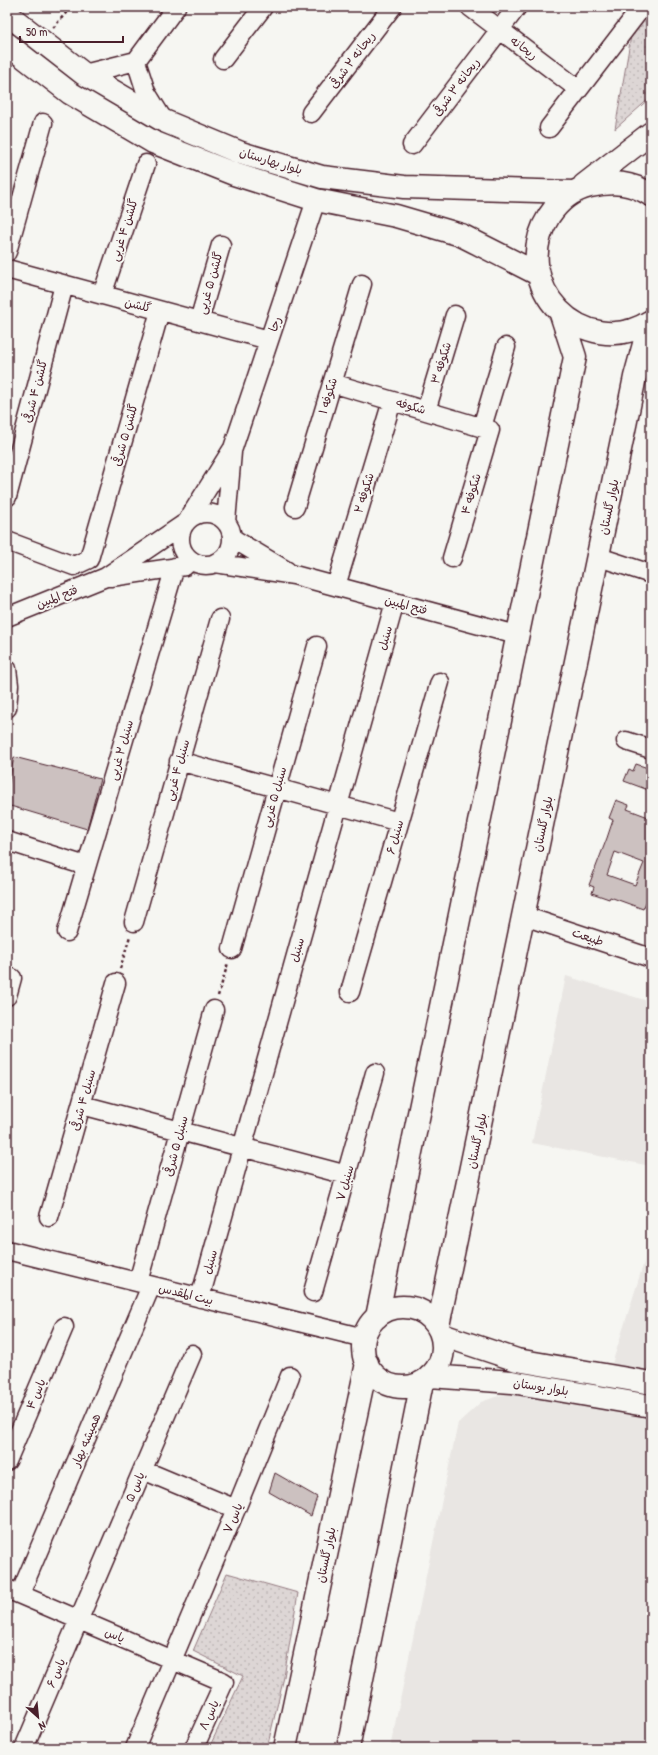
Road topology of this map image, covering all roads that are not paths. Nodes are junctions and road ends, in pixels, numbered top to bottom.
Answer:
1 (176, 7) edge
2 (263, 7) edge
3 (392, 7) edge
4 (470, 7) edge
5 (518, 7) edge
6 (642, 7) edge
7 (7, 14) edge
8 (500, 30) junction
9 (7, 44) edge
10 (224, 59) dead end
11 (136, 61) junction
12 (84, 74) junction
13 (578, 89) junction
14 (311, 113) dead end
15 (164, 121) junction
16 (43, 123) dead end
17 (549, 128) dead end
18 (651, 133) edge
19 (412, 144) dead end
20 (146, 164) dead end
21 (576, 191) junction
22 (651, 195) edge
23 (316, 200) junction
24 (220, 245) dead end
25 (7, 252) edge
26 (7, 269) edge
27 (538, 274) junction
28 (362, 284) dead end
29 (64, 285) junction
30 (102, 295) junction
31 (160, 311) junction
32 (561, 314) junction
33 (455, 315) dead end
34 (199, 321) junction
35 (650, 321) edge
36 (269, 340) junction
37 (506, 347) dead end
38 (332, 383) junction
39 (392, 401) junction
40 (426, 411) junction
41 (486, 429) junction
42 (232, 448) junction
43 (7, 497) edge
44 (294, 507) dead end
45 (187, 521) junction
46 (229, 530) junction
47 (7, 541) edge
48 (599, 557) junction
49 (452, 558) dead end
50 (206, 564) junction
51 (175, 568) junction
52 (651, 574) edge
53 (294, 575) junction
54 (106, 578) junction
55 (336, 586) junction
56 (395, 602) junction
57 (7, 617) edge
58 (220, 619) dead end
59 (517, 635) junction
60 (317, 646) dead end
61 (7, 669) edge
62 (440, 682) dead end
63 (7, 708) edge
64 (626, 741) dead end
65 (651, 749) edge
66 (179, 761) junction
67 (277, 788) junction
68 (338, 805) junction
69 (399, 822) junction
70 (7, 841) edge
71 (86, 866) junction
72 (524, 916) junction
73 (134, 922) road end
74 (67, 932) dead end
75 (232, 949) road end
76 (650, 956) edge
77 (12, 978) dead end
78 (116, 983) road end
79 (350, 992) dead end
80 (7, 996) edge
81 (214, 1010) road end
82 (375, 1073) dead end
83 (82, 1105) junction
84 (180, 1131) junction
85 (242, 1148) junction
86 (347, 1175) junction
87 (48, 1216) dead end
88 (7, 1250) edge
89 (145, 1284) junction
90 (313, 1292) dead end
91 (200, 1298) junction
92 (377, 1317) junction
93 (64, 1327) dead end
94 (440, 1331) junction
95 (364, 1338) junction
96 (192, 1354) dead end
97 (366, 1363) junction
98 (290, 1376) dead end
99 (426, 1379) junction
100 (651, 1383) edge
101 (651, 1406) edge
102 (7, 1461) edge
103 (143, 1470) junction
104 (236, 1509) junction
105 (14, 1592) edge
106 (79, 1620) junction
107 (173, 1660) junction
108 (224, 1682) joint
109 (24, 1748) edge
110 (135, 1748) edge
111 (194, 1748) edge
112 (285, 1748) edge
113 (348, 1748) edge

1 - 11 street
2 - 10 street
3 - 14 street, ریحانه ۲ شرقی
4 - 8 street, ریحانه
5 - 8 street, ریحانه ۳ شرقی
6 - 13 street
7 - 12 main road, بلوار بهارستان
8 - 13 street, ریحانه
8 - 19 street, ریحانه ۳ شرقی
9 - 23 main road, بلوار بهارستان
11 - 12 street
11 - 15 street
12 - 15 main road, بلوار بهارستان
13 - 17 street
15 - 21 main road, بلوار بهارستان
16 - 25 street
18 - 21 main road
20 - 30 street, گلشن ۴ غربی
21 - 22 main road
21 - 27 main road
23 - 27 main road, بلوار بهارستان
23 - 36 street, رجا
24 - 34 street, گلشن ۵ غربی
26 - 29 street, گلشن
27 - 32 main road
28 - 38 street, شکوفه ۱
29 - 30 street, گلشن
29 - 43 street, گلشن ۴ شرقی
30 - 31 street, گلشن
31 - 34 street, گلشن
31 - 47 street, گلشن ۵ شرقی
32 - 35 main road
32 - 59 main road
33 - 40 street, شکوفه ۳
34 - 36 street, گلشن
35 - 48 main road, بلوار گلستان
36 - 42 street, رجا
37 - 41 street, شکوفه ۴
38 - 39 street, شکوفه
38 - 44 street, شکوفه ۱
39 - 40 street, شکوفه
39 - 55 street, شکوفه ۲
40 - 41 street, شکوفه
41 - 49 street, شکوفه ۴
42 - 45 street
42 - 46 street
45 - 46 street
45 - 50 street
45 - 54 street
46 - 50 street
46 - 53 street
48 - 52 street
48 - 72 main road, بلوار گلستان
50 - 51 street
50 - 53 street
51 - 54 street
51 - 71 street, سنبل ۲ غربی
53 - 55 street, فتح المبین
54 - 57 street, فتح المبین
55 - 56 street, فتح المبین
56 - 59 street, فتح المبین
56 - 68 street, سنبل
58 - 66 street, سنبل ۴ غربی
59 - 92 main road
60 - 67 street, سنبل ۵ غربی
61 - 63 street
62 - 69 street, سنبل ۶
64 - 65 street
66 - 67 street
66 - 73 street, سنبل ۴ غربی
67 - 68 street
67 - 75 street, سنبل ۵ غربی
68 - 69 street
68 - 85 street, سنبل
69 - 79 street, سنبل ۶
70 - 71 street
71 - 74 street, سنبل ۲ غربی
72 - 76 street, طبیعت
72 - 94 main road, بلوار گلستان
77 - 80 street
78 - 83 street, سنبل ۴ شرقی
81 - 84 street, سنبل ۵ شرقی
82 - 86 street, سنبل ۷
83 - 84 street
83 - 87 street, سنبل ۴ شرقی
84 - 85 street
84 - 89 street, سنبل ۵ شرقی
85 - 86 street
85 - 91 street, سنبل
86 - 90 street, سنبل ۷
88 - 89 street, بیت المقدس
89 - 91 street, بیت المقدس
89 - 105 street, همیشه بهار
91 - 95 street, بیت المقدس
92 - 94 main road
92 - 95 main road
93 - 102 street, یاس ۴
94 - 99 main road
94 - 100 main road, بلوار بوستان
95 - 97 main road
96 - 103 street, یاس ۵
97 - 99 main road
97 - 112 main road, بلوار گلستان
98 - 104 street, یاس ۷
99 - 101 main road, بلوار بوستان
99 - 113 main road
103 - 104 street
103 - 106 street, یاس ۵
104 - 107 street, یاس ۷
105 - 106 street, یاس
106 - 107 street, یاس
106 - 109 street, یاس ۶
107 - 108 street, یاس
107 - 110 street, یاس ۷
108 - 111 street, یاس ۸

